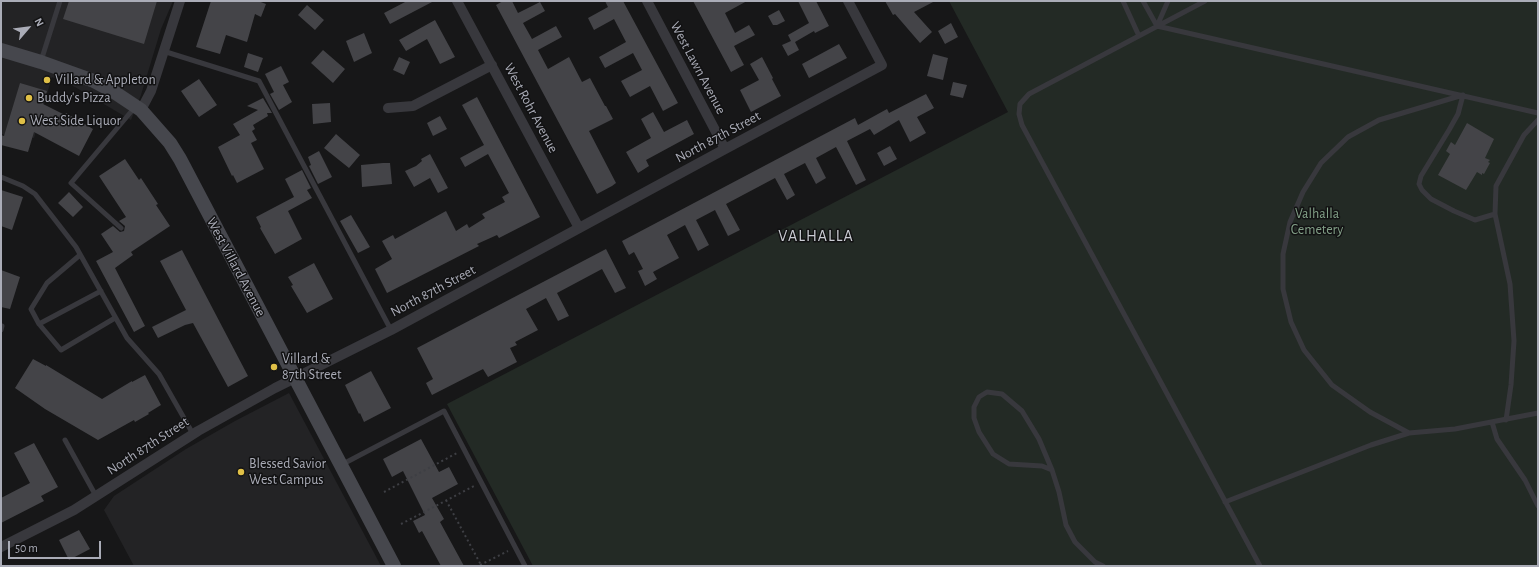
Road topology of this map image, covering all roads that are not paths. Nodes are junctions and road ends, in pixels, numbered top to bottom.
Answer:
1 (60, 1) edge
2 (180, 1) edge
3 (457, 1) edge
4 (647, 1) edge
5 (848, 1) edge
6 (1123, 1) edge
7 (1143, 1) edge
8 (1168, 1) edge
9 (1206, 1) edge
10 (1157, 26) junction
11 (1139, 36) junction
12 (1, 50) edge
13 (163, 51) junction
14 (41, 62) junction
15 (492, 65) junction
16 (1463, 95) junction
17 (138, 108) junction
18 (388, 108) dead end
19 (1538, 113) edge
20 (1538, 120) edge
21 (725, 149) junction
22 (1, 177) edge
23 (1495, 214) junction
24 (121, 228) dead end
25 (579, 228) junction
26 (80, 255) junction
27 (100, 291) junction
28 (115, 318) junction
29 (39, 324) junction
30 (391, 330) junction
31 (295, 378) junction
32 (1538, 414) edge
33 (1506, 420) junction
34 (1492, 422) junction
35 (1409, 433) junction
36 (193, 434) junction
37 (64, 440) dead end
38 (341, 465) junction
39 (1052, 470) junction
40 (96, 496) junction
41 (1225, 502) junction
42 (1538, 506) edge
43 (1, 547) edge
44 (392, 565) edge
45 (525, 566) edge
46 (1103, 566) edge
47 (1260, 566) edge

1 - 14 lane
2 - 13 street
3 - 15 street, West Rohr Avenue
4 - 21 street, West Lawn Avenue
5 - 21 street, North 87th Street
6 - 11 lane
7 - 10 lane
8 - 10 lane
9 - 10 lane
10 - 11 lane
10 - 16 lane
11 - 41 lane
12 - 14 street, West Villard Avenue
13 - 17 street
13 - 30 lane
14 - 17 street, West Villard Avenue
15 - 18 street
15 - 25 street, West Rohr Avenue
16 - 19 lane
16 - 23 lane
16 - 35 lane
17 - 24 lane
17 - 31 street, West Villard Avenue
20 - 23 lane
21 - 25 street, North 87th Street
22 - 26 lane
23 - 33 lane
25 - 30 street, North 87th Street
26 - 27 lane
26 - 29 lane
27 - 28 lane
27 - 29 lane
28 - 29 lane
28 - 36 lane
30 - 31 street, North 87th Street
31 - 36 street, North 87th Street
31 - 38 street, West Villard Avenue
32 - 33 lane
33 - 34 lane
34 - 35 lane
34 - 42 lane
35 - 41 lane
36 - 40 street, North 87th Street
37 - 40 lane
38 - 44 street, West Villard Avenue
38 - 45 lane
39 - 39 lane
39 - 46 lane
40 - 43 street, North 87th Street
41 - 47 lane

